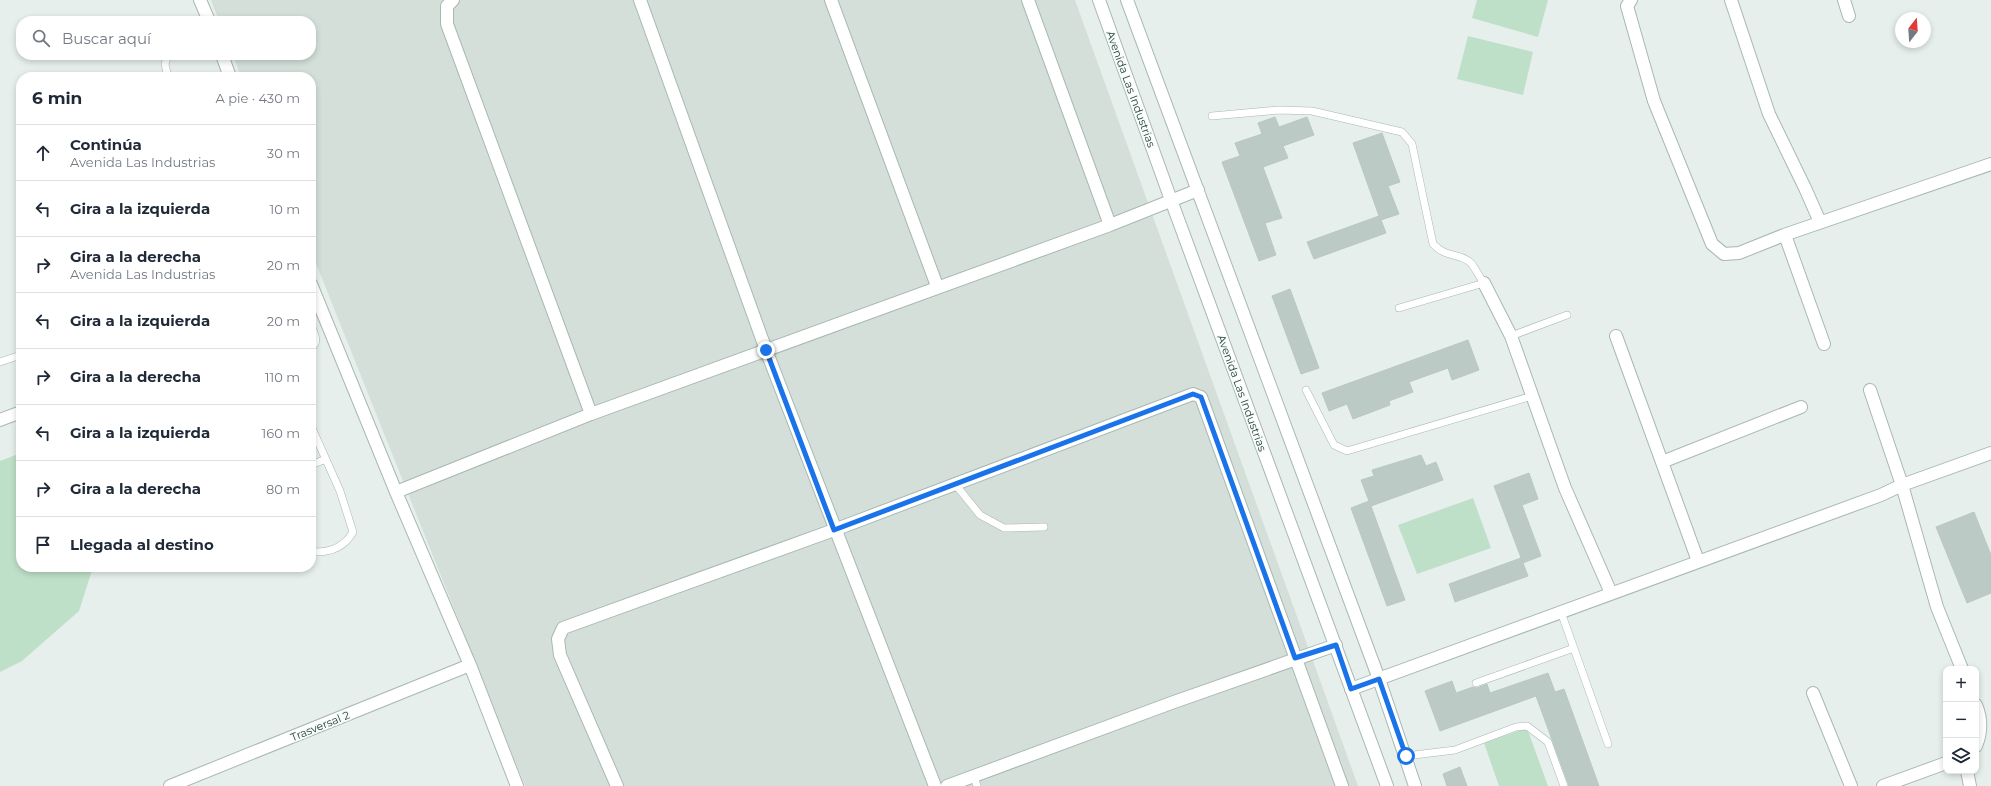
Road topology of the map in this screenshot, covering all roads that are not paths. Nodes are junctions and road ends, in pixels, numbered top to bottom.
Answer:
1 (200, 0) edge
2 (453, 0) edge
3 (640, 0) edge
4 (831, 0) edge
5 (1028, 0) edge
6 (1099, 0) edge
7 (1127, 0) edge
8 (1631, 0) edge
9 (1731, 0) edge
10 (1844, 0) edge
11 (206, 16) edge
12 (1849, 16) dead end
13 (166, 60) edge
14 (224, 60) edge
15 (167, 72) edge
16 (228, 72) edge
17 (1212, 116) dead end
18 (1991, 164) edge
19 (1198, 190) junction
20 (1171, 200) junction
21 (1820, 222) junction
22 (1110, 225) junction
23 (1784, 235) junction
24 (1484, 283) junction
25 (937, 286) junction
26 (316, 302) edge
27 (1400, 308) dead end
28 (1567, 315) dead end
29 (1511, 336) junction
30 (1616, 336) dead end
31 (1824, 344) dead end
32 (766, 350) junction
33 (16, 357) edge
34 (0, 362) edge
35 (1306, 390) dead end
36 (1870, 390) dead end
37 (1532, 396) junction
38 (1801, 407) dead end
39 (16, 414) edge
40 (591, 414) junction
41 (0, 420) edge
42 (316, 437) edge
43 (1991, 453) edge
44 (326, 459) junction
45 (1662, 462) junction
46 (316, 463) edge
47 (955, 484) junction
48 (1902, 485) junction
49 (396, 492) junction
50 (1044, 527) dead end
51 (834, 530) junction
52 (316, 551) edge
53 (1698, 561) junction
54 (1611, 593) junction
55 (1561, 612) junction
56 (1336, 645) junction
57 (1574, 648) junction
58 (1295, 658) junction
59 (470, 665) junction
60 (1961, 666) edge
61 (1379, 679) junction
62 (1476, 682) dead end
63 (1351, 689) junction
64 (1813, 693) dead end
65 (1979, 713) edge
66 (1986, 736) edge
67 (1608, 744) dead end
68 (1406, 756) junction
69 (1943, 764) edge
70 (1968, 774) edge
71 (976, 781) edge
72 (170, 786) edge
73 (517, 786) edge
74 (617, 786) edge
75 (935, 786) edge
76 (947, 786) edge
77 (1342, 786) edge
78 (1387, 786) edge
79 (1415, 786) edge
80 (1564, 786) edge
81 (1851, 786) edge
82 (1883, 786) edge
83 (1970, 786) edge

1 - 11 street
2 - 40 street
3 - 32 street
4 - 25 street
5 - 22 street
6 - 20 street, Avenida Las Industrias
7 - 19 street
8 - 23 street
9 - 21 street
10 - 12 street
13 - 15 lane
14 - 16 street
17 - 24 lane
18 - 21 street
19 - 20 street
19 - 61 street
20 - 22 street
20 - 56 street, Avenida Las Industrias
21 - 23 street
22 - 25 street
23 - 31 street
24 - 27 lane
24 - 29 street
25 - 32 street
26 - 49 street
28 - 29 lane
29 - 37 street
30 - 45 street
32 - 40 street
32 - 51 street
33 - 34 lane
35 - 37 lane
36 - 48 street
37 - 54 street
38 - 45 street
39 - 41 street
40 - 49 street
42 - 44 lane
43 - 48 street
44 - 46 lane
44 - 52 lane
45 - 53 street
47 - 50 lane
47 - 51 street
47 - 58 street
48 - 53 street
48 - 60 street
49 - 59 street
51 - 74 street
51 - 75 street
53 - 54 street
54 - 55 street
55 - 57 lane
55 - 61 street
56 - 58 street
56 - 63 street, Avenida Las Industrias
57 - 62 lane
57 - 67 lane
58 - 71 street
58 - 77 street
59 - 72 street, Trasversal 2
59 - 73 street
61 - 63 street
61 - 68 street
63 - 78 street, Avenida Las Industrias
64 - 81 street
65 - 66 street
68 - 79 street
68 - 80 lane
69 - 82 street
70 - 83 street
71 - 76 street

